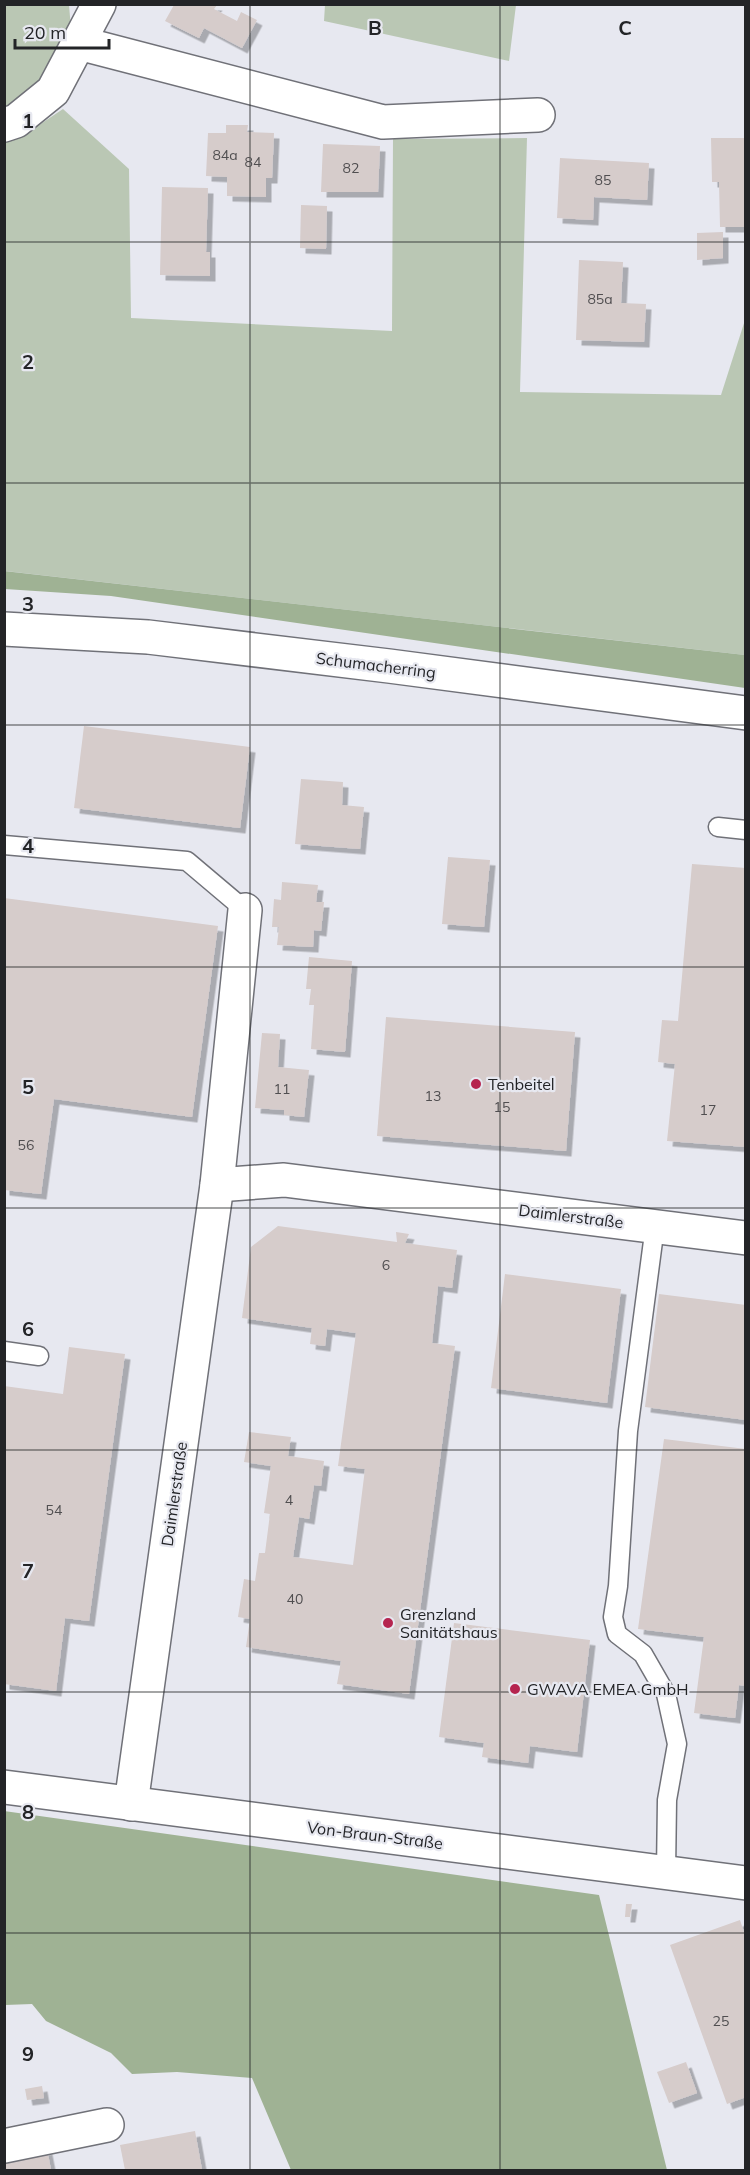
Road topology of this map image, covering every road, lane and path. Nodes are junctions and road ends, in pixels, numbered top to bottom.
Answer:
1 (99, 4) edge
2 (79, 43) junction
3 (538, 115) dead end
4 (4, 125) edge
5 (4, 629) edge
6 (746, 713) edge
7 (718, 826) dead end
8 (746, 830) edge
9 (4, 844) edge
10 (245, 910) joint
11 (217, 1185) junction
12 (655, 1226) junction
13 (746, 1238) edge
14 (4, 1351) edge
15 (39, 1356) dead end
16 (4, 1787) edge
17 (131, 1803) junction
18 (666, 1872) junction
19 (746, 1883) edge
20 (107, 2125) dead end
21 (4, 2146) edge

1 - 2 street
2 - 3 street
2 - 4 street
5 - 6 street, Schumacherring
7 - 8 lane
9 - 10 lane
10 - 11 street, Daimlerstraße
11 - 12 street, Daimlerstraße
11 - 17 street, Daimlerstraße
12 - 13 street, Daimlerstraße
12 - 18 lane
14 - 15 lane
16 - 17 street, Von-Braun-Straße
17 - 18 street, Von-Braun-Straße
18 - 19 street, Von-Braun-Straße
20 - 21 street

